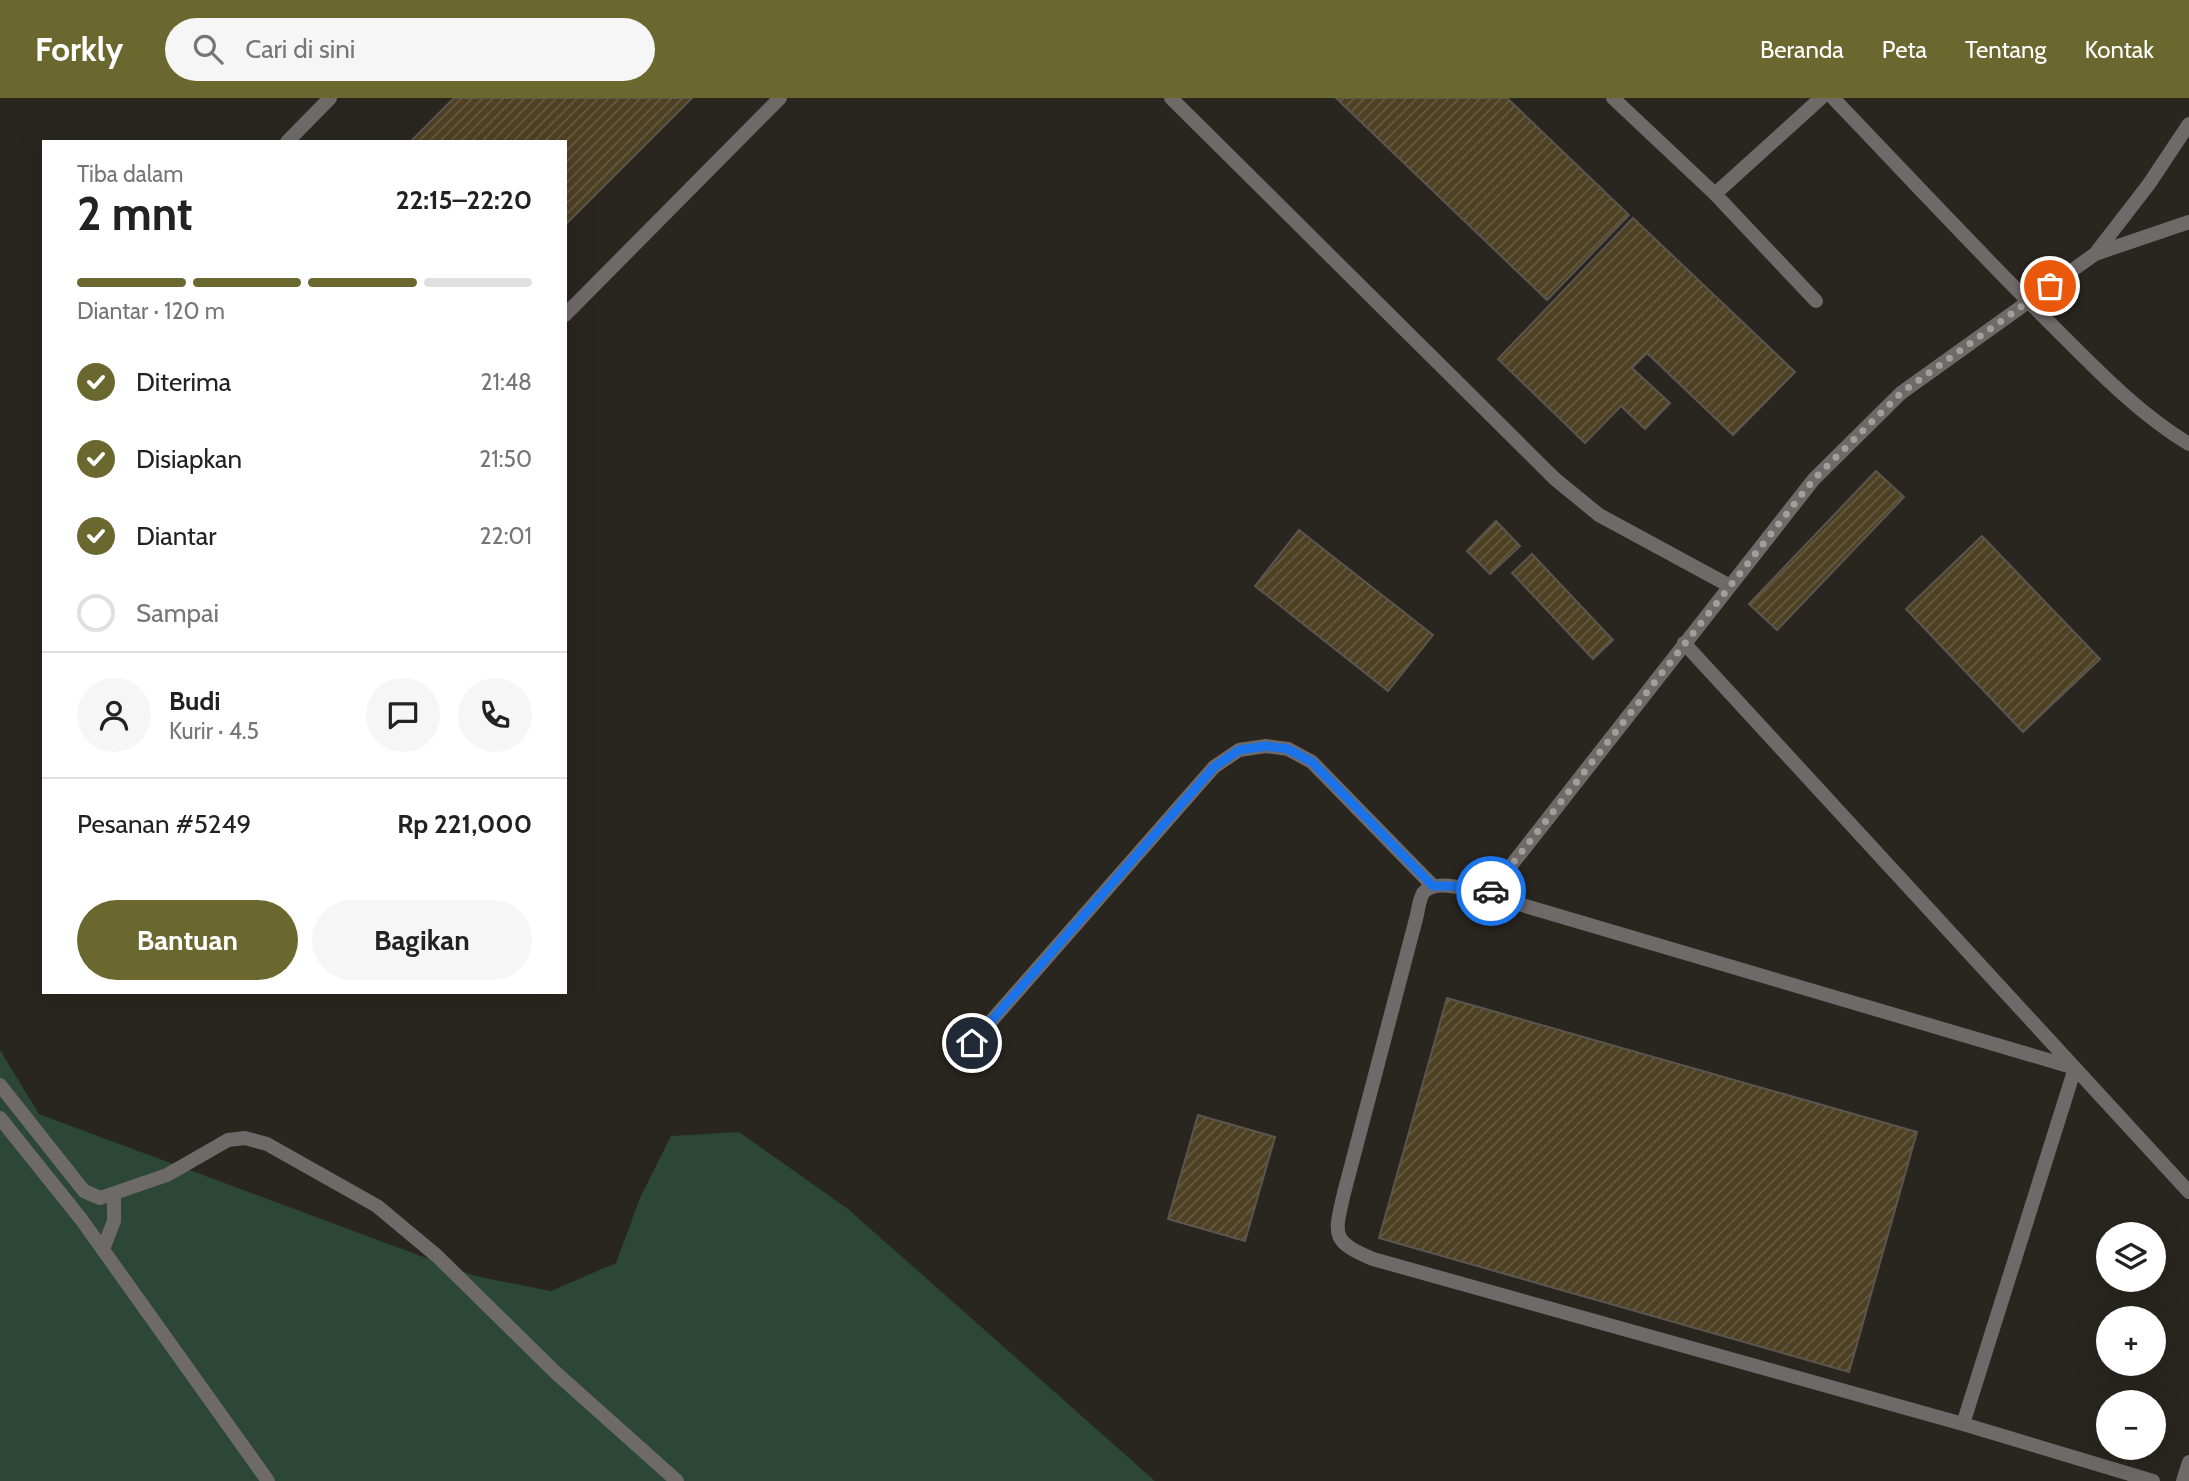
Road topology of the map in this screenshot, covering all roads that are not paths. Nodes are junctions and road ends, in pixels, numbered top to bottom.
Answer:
1 (330, 98) edge
2 (780, 98) edge
3 (1171, 98) edge
4 (1613, 98) edge
5 (1821, 98) edge
6 (1833, 98) edge
7 (2189, 124) edge
8 (289, 140) edge
9 (1715, 194) junction
10 (2189, 222) edge
11 (2095, 254) junction
12 (1816, 301) dead end
13 (2028, 302) junction
14 (567, 312) edge
15 (2189, 444) edge
16 (1730, 586) junction
17 (1684, 643) junction
18 (1433, 886) junction
19 (1488, 895) junction
20 (972, 1043) dead end
21 (2075, 1068) junction
22 (0, 1085) edge
23 (0, 1118) edge
24 (2189, 1192) edge
25 (114, 1194) junction
26 (103, 1250) junction
27 (1963, 1423) junction
28 (2189, 1462) edge
29 (268, 1481) edge
30 (677, 1481) edge
31 (2154, 1481) edge
32 (2183, 1481) edge

1 - 8 lane
2 - 14 lane
3 - 16 lane
4 - 9 lane
5 - 9 lane
6 - 13 lane
7 - 11 lane
9 - 12 lane
10 - 11 lane
11 - 13 lane
13 - 15 lane
13 - 16 lane
16 - 17 lane
17 - 19 lane
17 - 21 lane
18 - 19 lane
18 - 20 lane
18 - 27 lane
19 - 21 lane
21 - 24 lane
21 - 27 lane
22 - 25 lane
23 - 26 lane
25 - 26 lane
25 - 30 lane
26 - 29 lane
27 - 31 lane
28 - 32 lane

